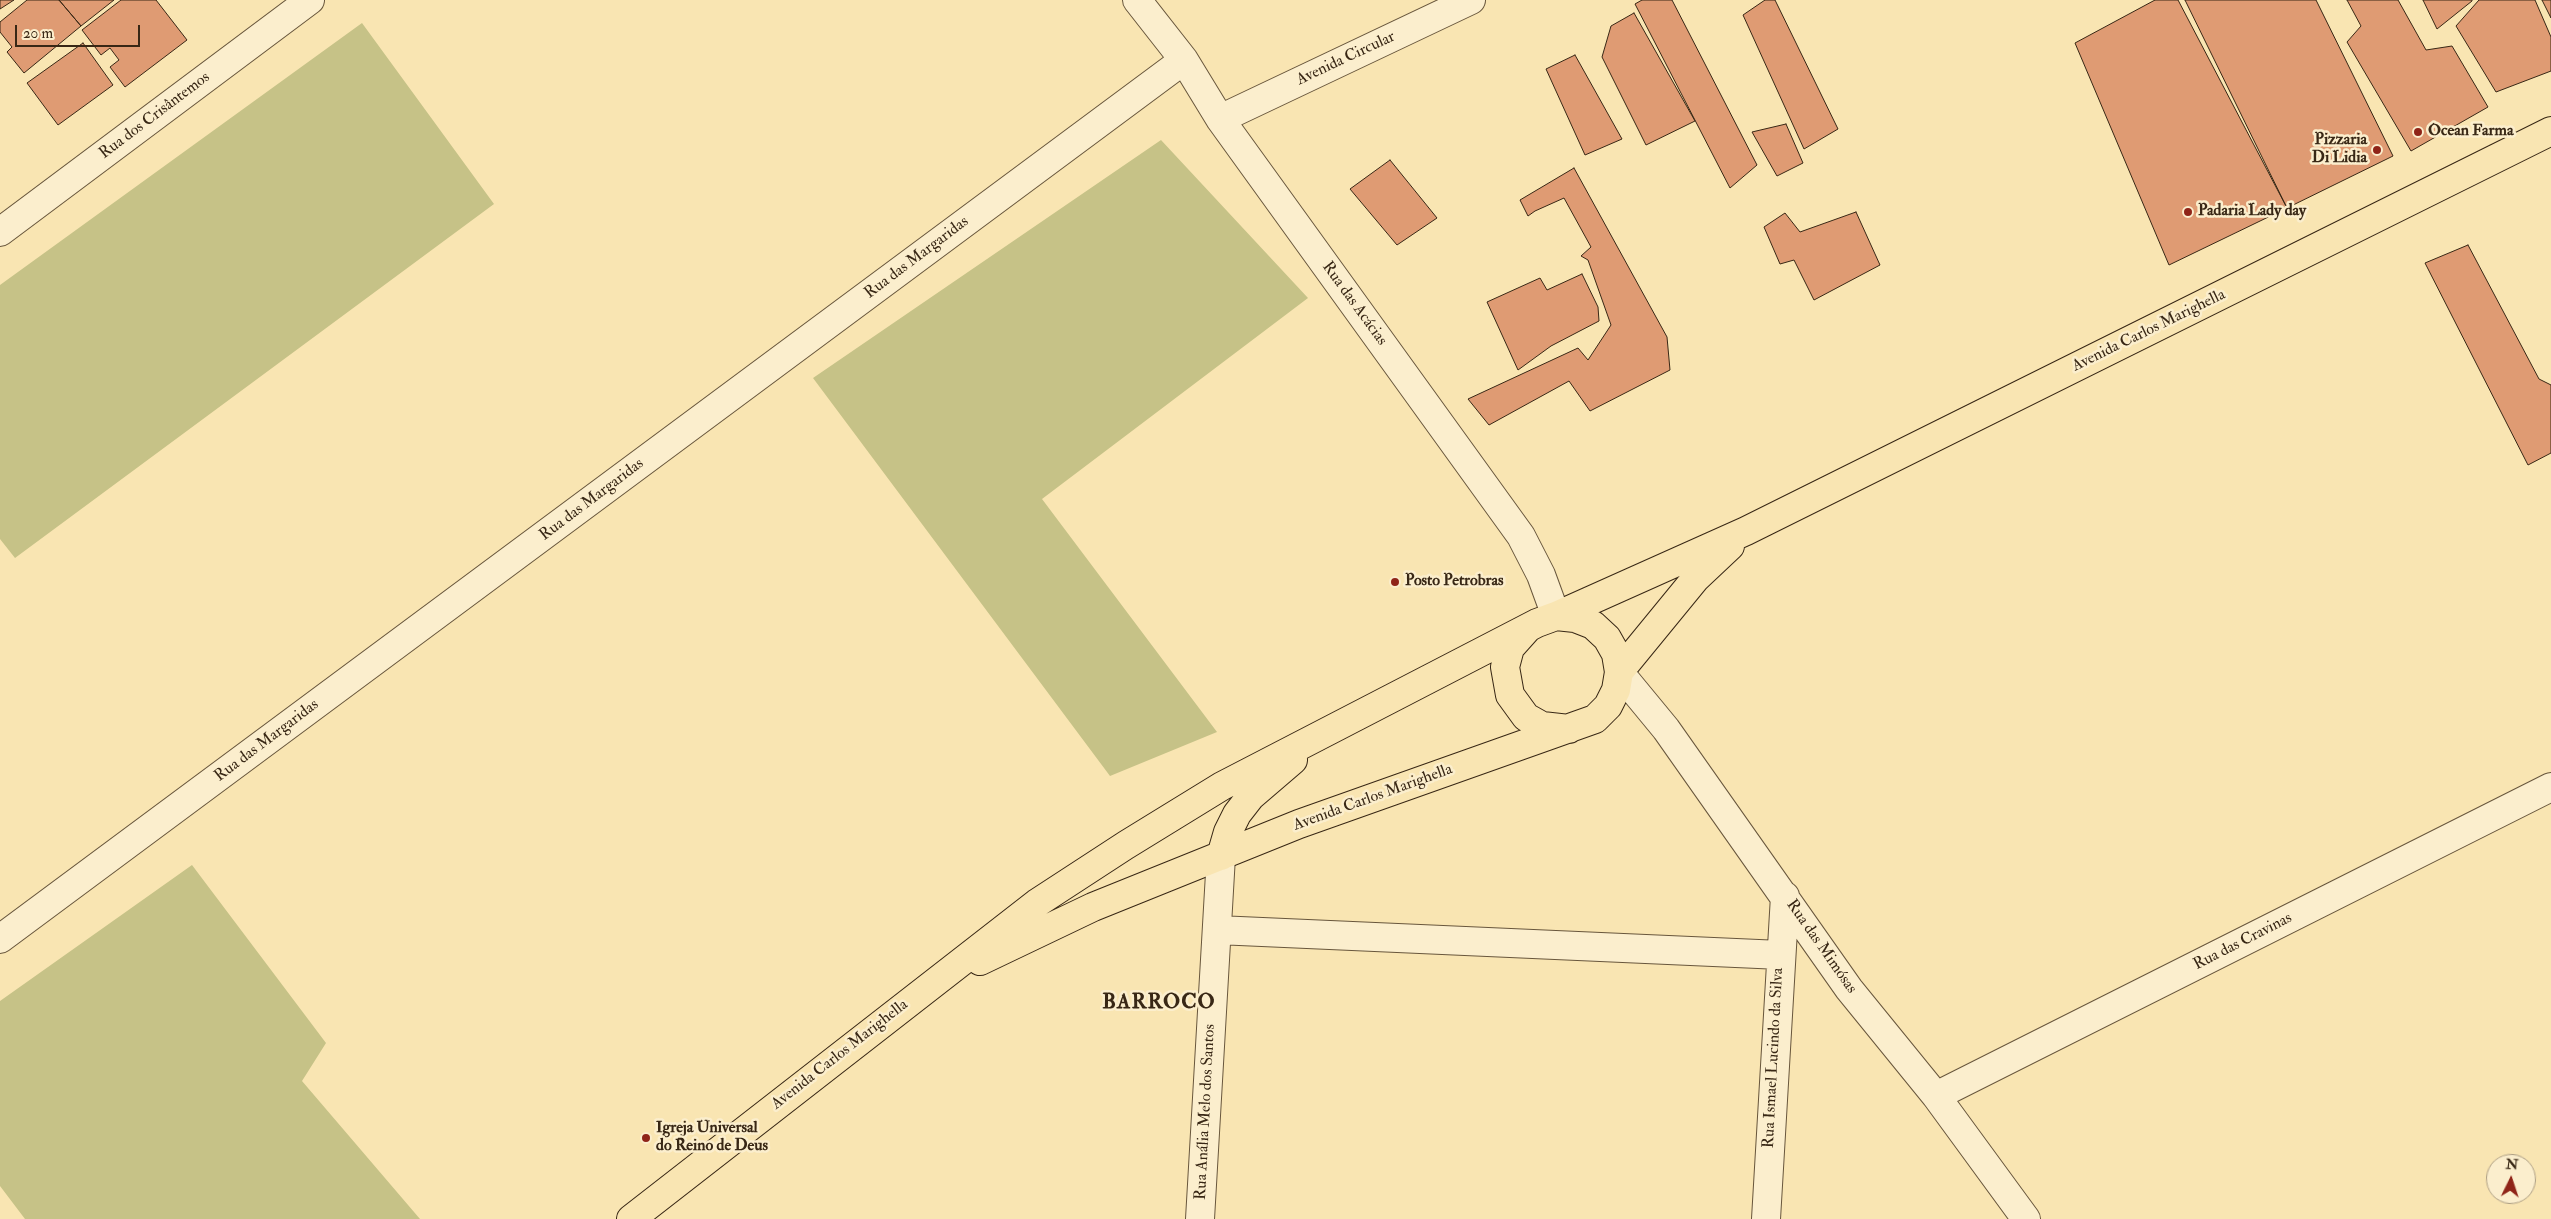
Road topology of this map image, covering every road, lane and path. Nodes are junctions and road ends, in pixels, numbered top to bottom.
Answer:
1 (310, 0) edge
2 (1137, 0) edge
3 (1471, 0) edge
4 (1184, 60) junction
5 (1220, 119) junction
6 (2551, 131) edge
7 (0, 232) edge
8 (1746, 531) junction
9 (1546, 619) junction
10 (1619, 672) junction
11 (1581, 726) junction
12 (1330, 729) junction
13 (2551, 787) edge
14 (1222, 856) junction
15 (1785, 896) junction
16 (1217, 930) junction
17 (0, 939) edge
18 (1781, 955) junction
19 (931, 984) junction
20 (1936, 1096) junction
21 (631, 1219) edge
22 (1200, 1219) edge
23 (1766, 1219) edge
24 (2026, 1219) edge

1 - 7 street, Rua dos Crisântemos
2 - 4 street, Rua das Acácias
3 - 5 street, Avenida Circular
4 - 5 street, Rua das Acácias
4 - 17 street, Rua das Margaridas
5 - 9 street, Rua das Acácias
6 - 8 main road, Avenida Carlos Marighella
8 - 9 main road, Avenida Carlos Marighella
8 - 10 main road, Avenida Carlos Marighella
9 - 10 main road
9 - 11 main road
9 - 12 main road, Avenida Carlos Marighella
10 - 11 main road, Avenida Carlos Marighella
10 - 15 street, Rua das Mimósas
11 - 14 main road, Avenida Carlos Marighella
12 - 14 main road
12 - 19 main road, Avenida Carlos Marighella
13 - 20 street, Rua das Cravinas
14 - 16 street, Rua Anália Melo dos Santos
14 - 19 main road, Avenida Carlos Marighella
15 - 18 street, Rua Ismael Lucindo da Silva
15 - 20 street, Rua das Mimósas
16 - 18 street
16 - 22 street, Rua Anália Melo dos Santos
18 - 23 street, Rua Ismael Lucindo da Silva
19 - 21 main road, Avenida Carlos Marighella
20 - 24 street, Rua das Mimósas

